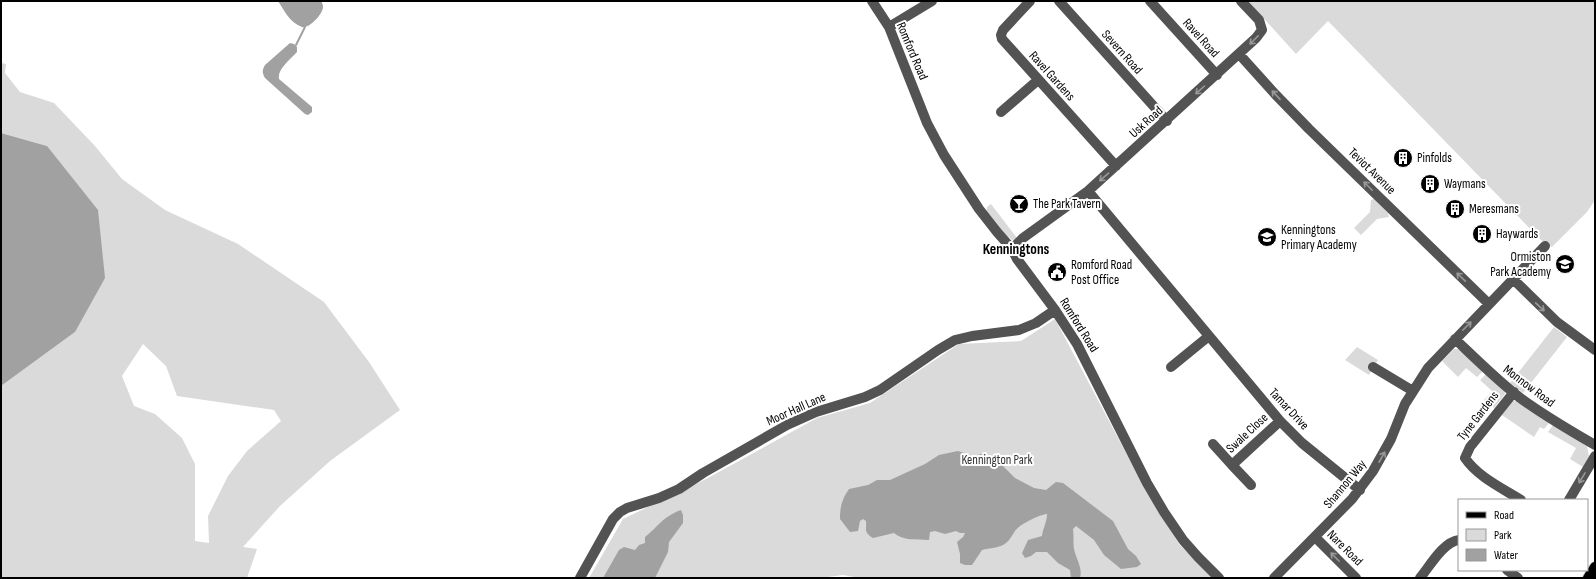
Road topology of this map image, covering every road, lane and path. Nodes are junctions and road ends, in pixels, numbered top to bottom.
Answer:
1 (872, 1) edge
2 (932, 1) edge
3 (1030, 1) edge
4 (1059, 1) edge
5 (1150, 1) edge
6 (1241, 1) edge
7 (889, 27) junction
8 (1239, 54) junction
9 (1217, 75) junction
10 (1038, 80) junction
11 (1001, 112) dead end
12 (1167, 121) junction
13 (1116, 166) junction
14 (1088, 190) junction
15 (1545, 246) dead end
16 (1012, 249) junction
17 (1513, 279) junction
18 (1489, 304) junction
19 (1055, 310) junction
20 (1209, 336) junction
21 (1455, 339) junction
22 (1595, 350) edge
23 (1171, 367) dead end
24 (1373, 367) dead end
25 (1413, 391) junction
26 (1514, 392) junction
27 (1280, 421) junction
28 (1213, 444) dead end
29 (1595, 445) edge
30 (1595, 456) edge
31 (1232, 465) junction
32 (1251, 485) dead end
33 (1360, 490) junction
34 (1519, 499) edge
35 (1570, 499) edge
36 (1315, 537) junction
37 (1458, 540) edge
38 (1595, 568) edge
39 (1508, 571) edge
40 (580, 578) edge
41 (1219, 578) edge
42 (1274, 578) edge
43 (1356, 578) edge
44 (1420, 578) edge
45 (1519, 578) edge
46 (1588, 578) edge

1 - 7 street, Romford Road
2 - 7 street
3 - 10 street, Ravel Gardens
4 - 12 street, Severn Road
5 - 9 street, Ravel Road
6 -> 8 street, Usk Road
7 - 16 street, Romford Road
8 - 9 street, Usk Road
18 -> 8 street, Teviot Avenue
9 -> 12 street, Usk Road
10 - 11 street
10 - 13 street, Ravel Gardens
12 - 13 street, Usk Road
13 -> 14 street, Usk Road
14 - 16 street, Usk Road
14 - 20 street, Tamar Drive
15 - 17 street, Shannon Way
16 - 19 street, Romford Road
17 - 18 street, Shannon Way
17 -> 22 street
21 -> 18 street, Shannon Way
19 - 40 street, Moor Hall Lane
19 - 41 street, Romford Road
20 - 23 street
20 - 27 street, Tamar Drive
21 - 25 street, Shannon Way
21 - 26 street, Monnow Road
24 - 25 street
33 -> 25 street, Shannon Way
26 - 29 street, Monnow Road
26 - 34 street, Tyne Gardens
27 - 31 street, Swale Close
27 - 33 street, Tamar Drive
28 - 31 street, Swale Close
30 -> 35 street
31 - 32 street, Swale Close
33 - 36 street, Shannon Way
36 - 42 street, Shannon Way
43 -> 36 street, Nare Road
37 - 44 street
38 - 46 main road
39 - 45 street

